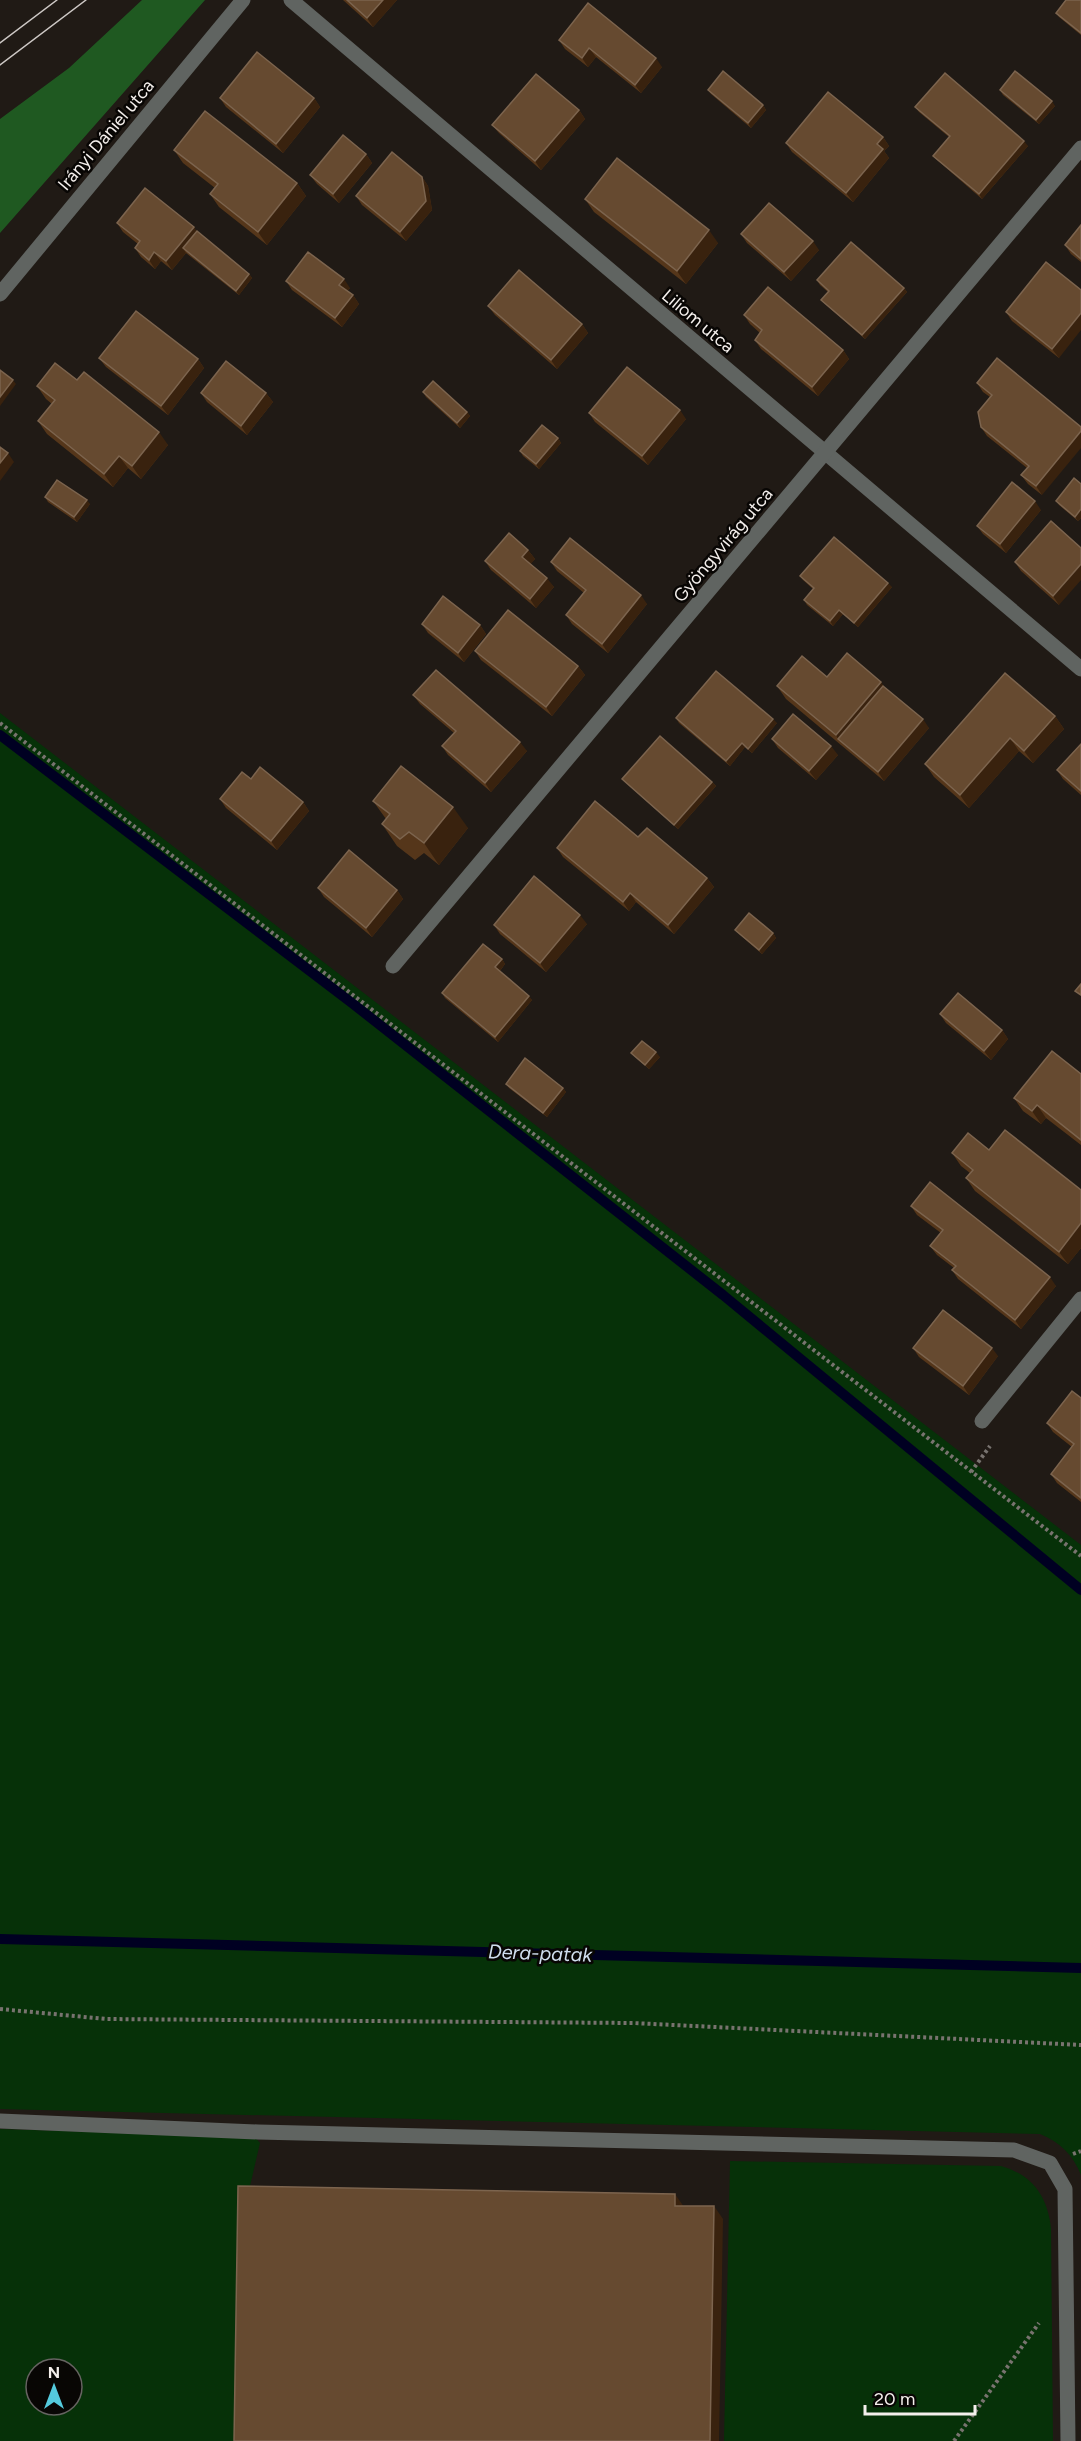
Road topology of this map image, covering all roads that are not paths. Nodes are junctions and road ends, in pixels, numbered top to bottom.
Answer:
1 (243, 0) edge
2 (291, 0) edge
3 (1081, 148) edge
4 (0, 294) edge
5 (825, 454) junction
6 (1081, 669) edge
7 (393, 966) dead end
8 (1081, 1299) edge
9 (982, 1421) dead end
10 (0, 2121) edge
11 (1068, 2441) edge

1 - 4 street, Irányi Dániel utca
2 - 5 street, Liliom utca
3 - 5 street, Gyöngyvirág utca
5 - 6 street, Liliom utca
5 - 7 street, Gyöngyvirág utca
8 - 9 street
10 - 11 street

